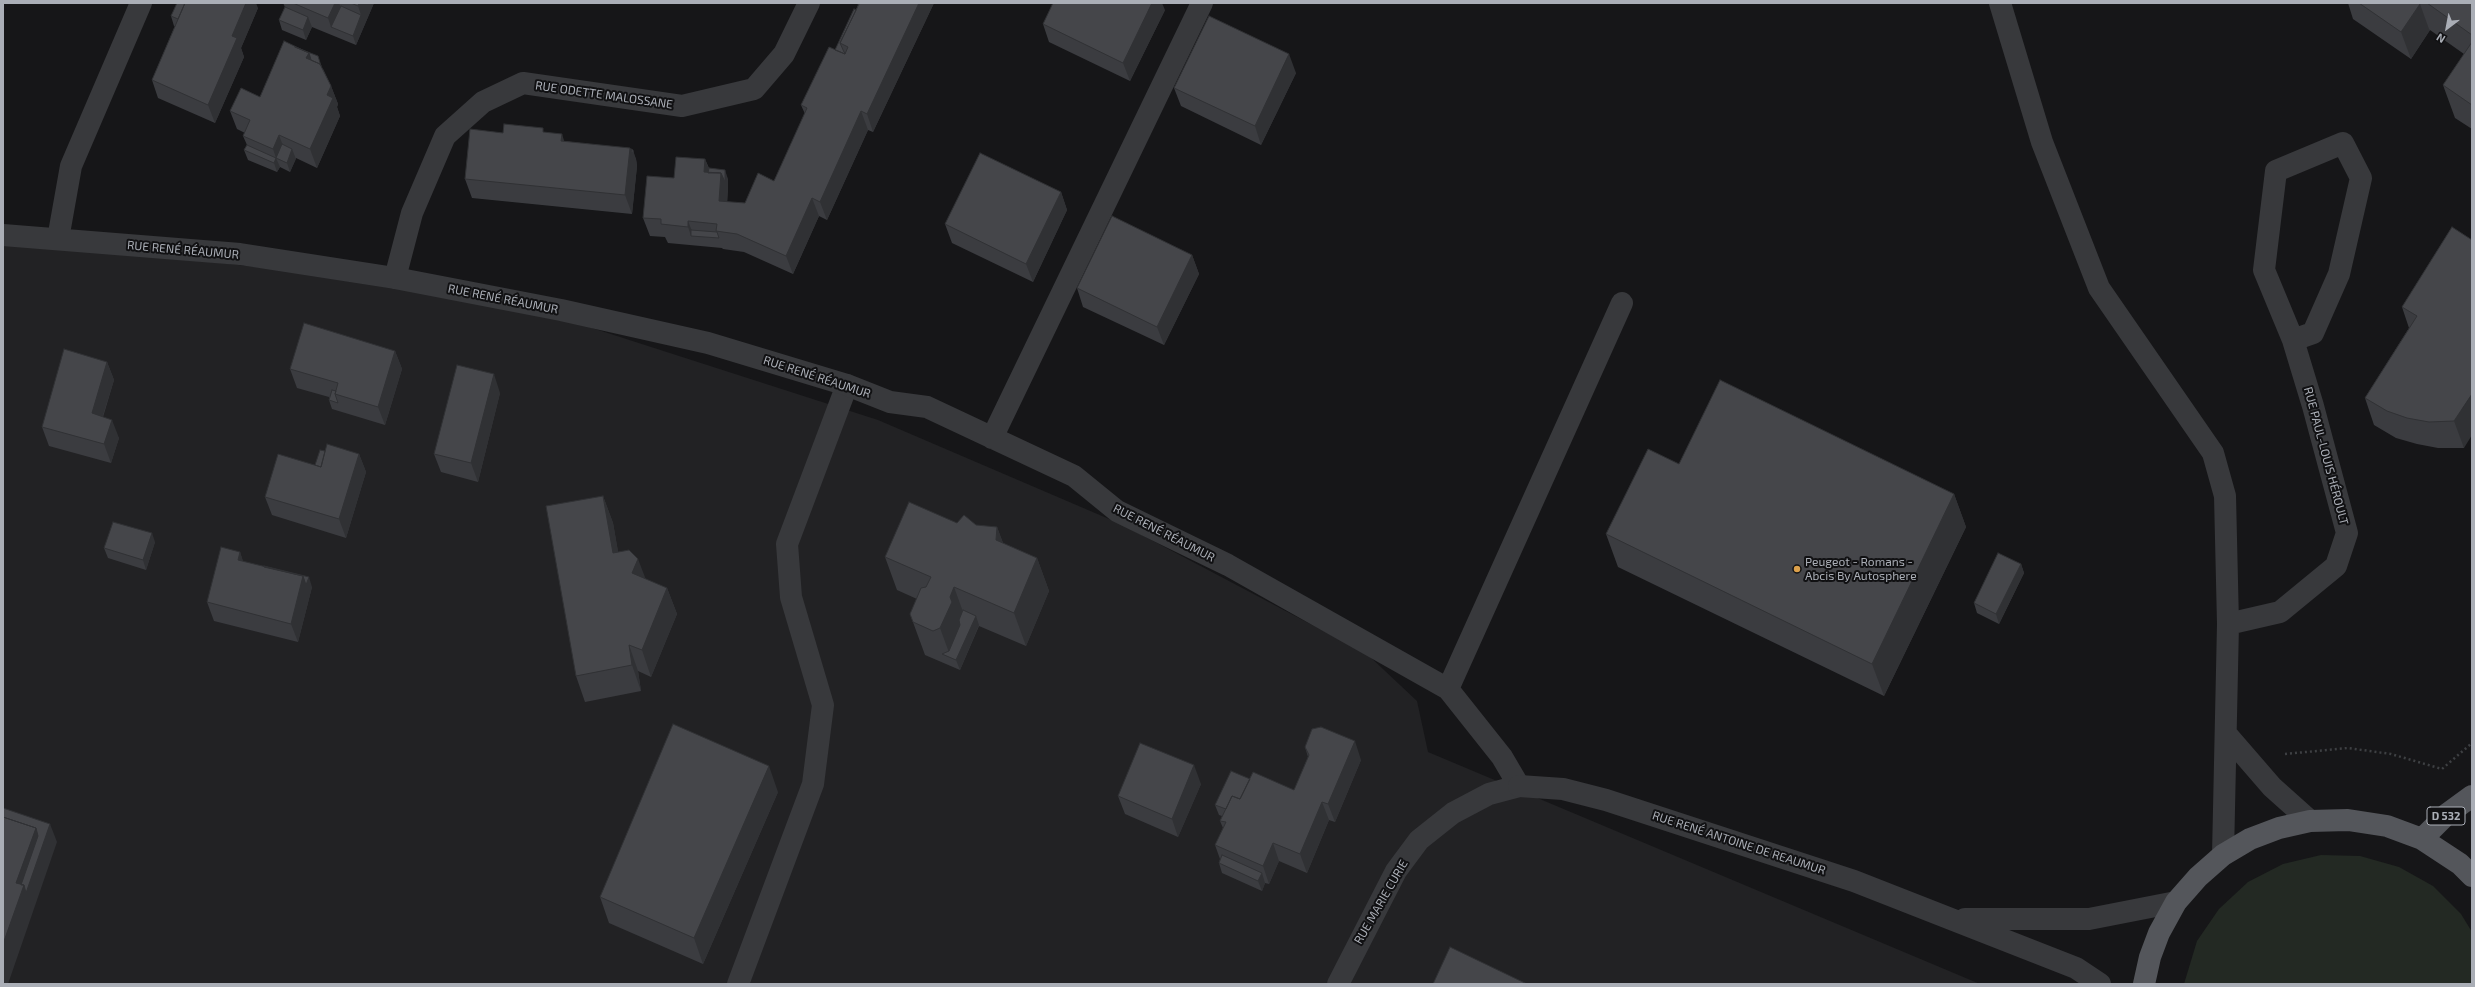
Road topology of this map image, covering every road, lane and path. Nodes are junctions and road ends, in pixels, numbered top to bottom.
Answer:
1 (141, 3) edge
2 (809, 3) edge
3 (1202, 3) edge
4 (2000, 3) edge
5 (3, 235) edge
6 (58, 239) junction
7 (395, 278) junction
8 (1622, 303) dead end
9 (2293, 340) junction
10 (847, 385) junction
11 (992, 438) junction
12 (2228, 624) junction
13 (1448, 689) junction
14 (2227, 735) junction
15 (2472, 743) edge
16 (2277, 755) dead end
17 (1519, 786) junction
18 (2472, 796) edge
19 (2310, 821) junction
20 (2422, 839) junction
21 (2223, 855) junction
22 (2472, 876) edge
23 (2176, 902) junction
24 (1954, 919) junction
25 (738, 984) edge
26 (1338, 984) edge
27 (2100, 984) edge
28 (2144, 984) edge

1 - 6 street
2 - 7 street, RUE ODETTE MALOSSANE
3 - 11 street
4 - 12 street
5 - 6 street, RUE RENÉ RÉAUMUR
6 - 7 street, RUE RENÉ RÉAUMUR
7 - 10 street, RUE RENÉ RÉAUMUR
8 - 13 street
9 - 9 street, RUE PAUL-LOUIS HÉROULT
9 - 12 street, RUE PAUL-LOUIS HÉROULT
10 - 11 street, RUE RENÉ RÉAUMUR
10 - 25 street
11 - 13 street, RUE RENÉ RÉAUMUR
12 - 14 street
13 - 17 street, RUE RENÉ RÉAUMUR
14 - 19 street
14 - 21 street
15 - 16 path
17 - 24 street, RUE RENÉ ANTOINE DE REAUMUR
17 - 26 street, RUE MARIE CURIE
18 - 20 main road, D 532
19 - 20 main road
19 - 21 main road
20 - 22 main road
21 - 23 main road
23 - 24 street, RUE RENÉ ANTOINE DE REAUMUR
23 - 28 main road
24 - 27 street, RUE RENÉ ANTOINE DE REAUMUR

